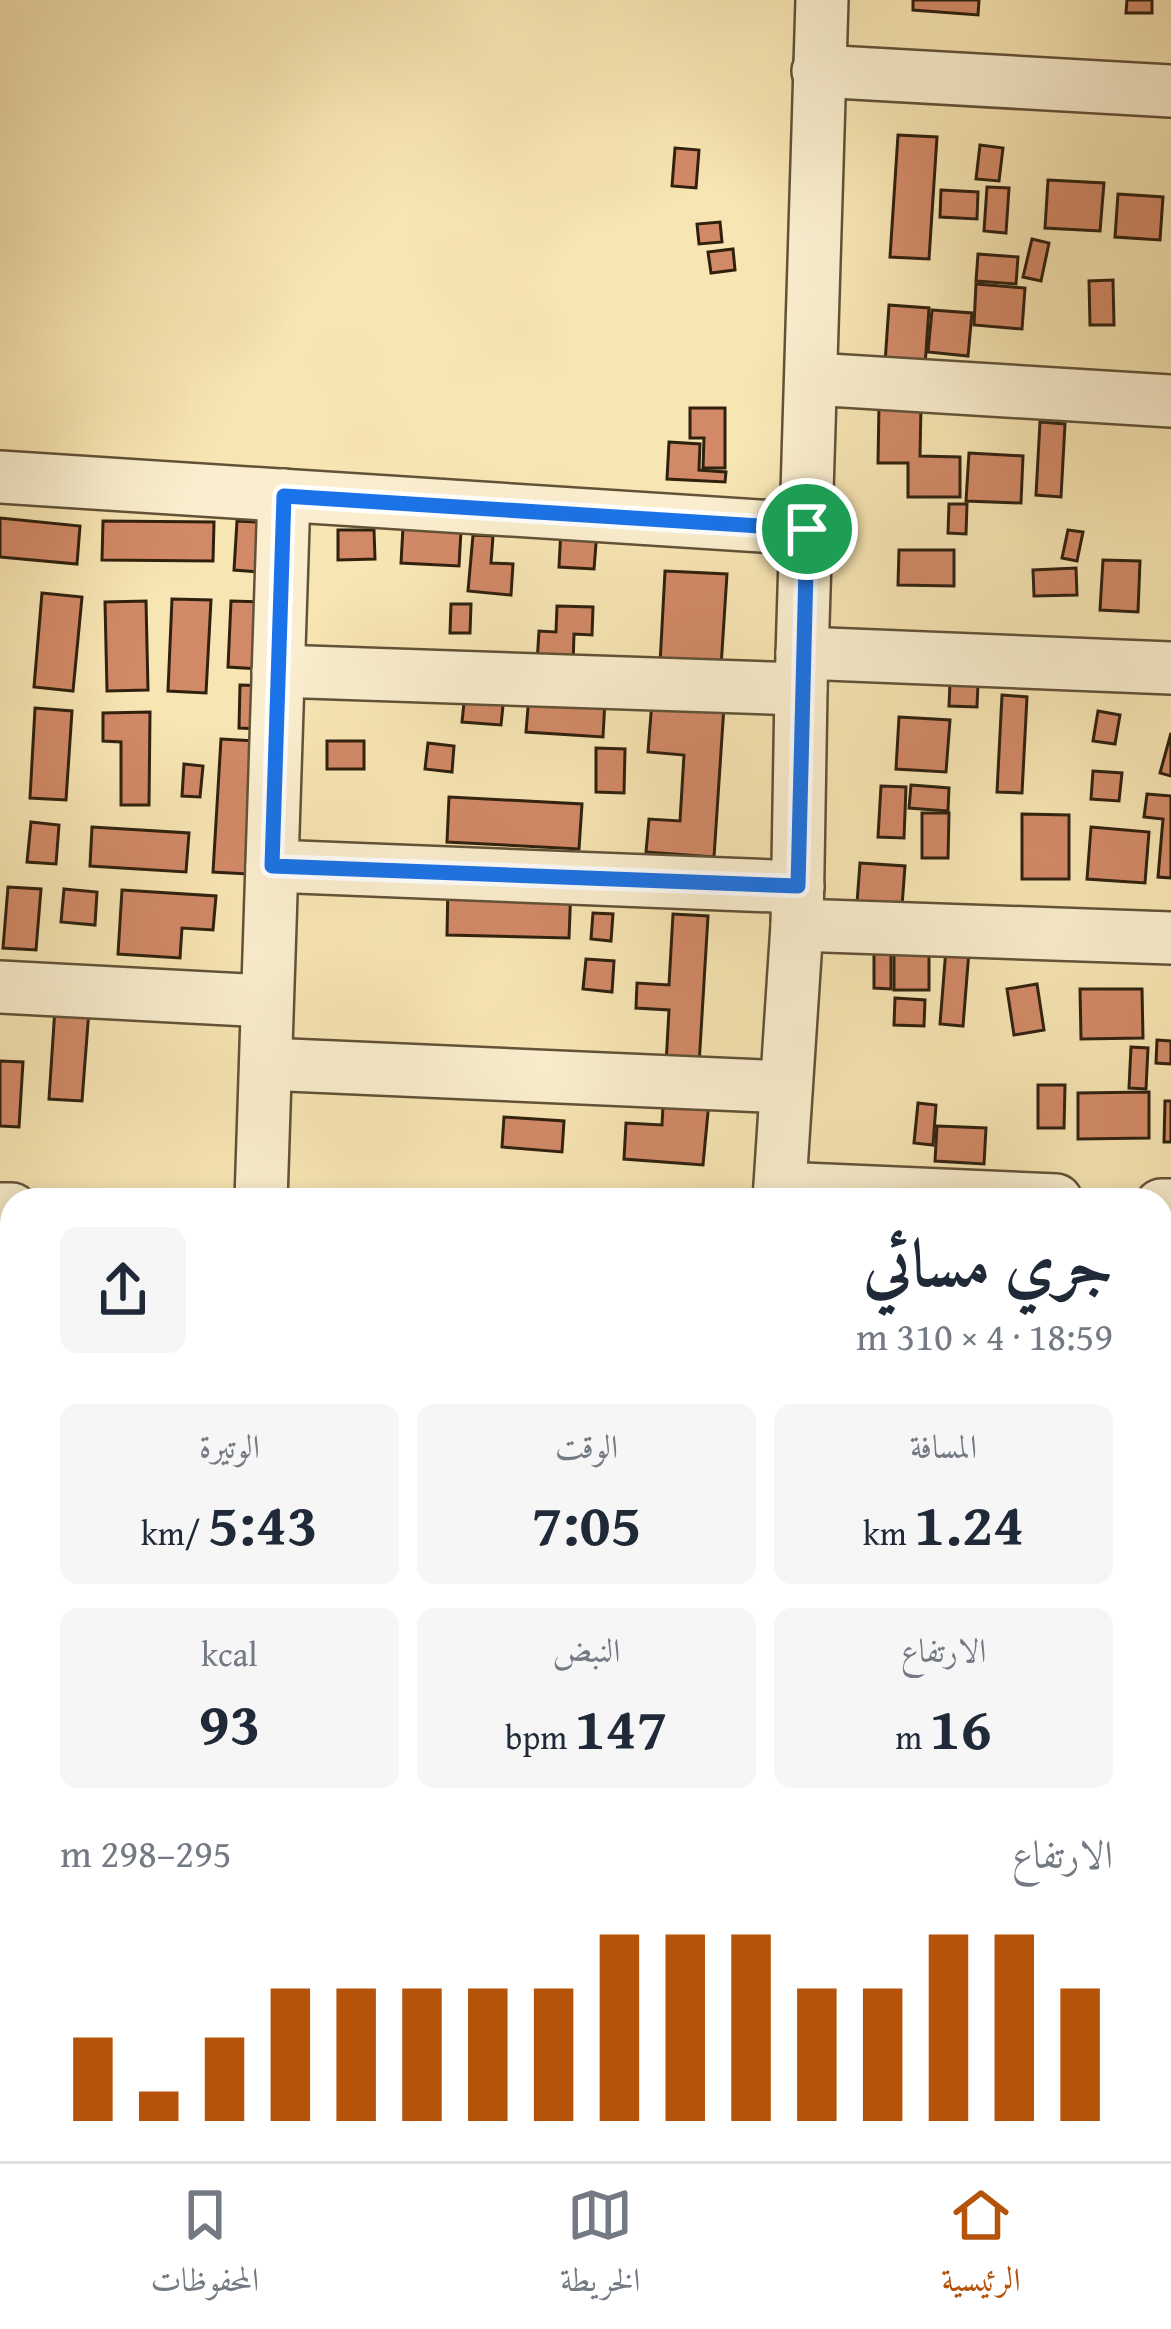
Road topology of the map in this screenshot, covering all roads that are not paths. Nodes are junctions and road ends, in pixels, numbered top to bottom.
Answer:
1 (822, 0) edge
2 (818, 71) junction
3 (1171, 91) edge
4 (812, 379) junction
5 (1171, 401) edge
6 (0, 477) edge
7 (284, 496) junction
8 (807, 529) junction
9 (1171, 668) edge
10 (278, 670) junction
11 (802, 671) junction
12 (272, 866) junction
13 (798, 906) junction
14 (1171, 938) edge
15 (0, 987) edge
16 (267, 1001) junction
17 (266, 1064) junction
18 (786, 1087) junction
19 (261, 1188) edge
20 (780, 1188) edge

1 - 2 street
2 - 3 street
2 - 4 street
4 - 5 street
4 - 8 street
6 - 7 street
7 - 8 street
7 - 10 street
8 - 11 street
9 - 11 street
10 - 11 street
10 - 12 street
11 - 13 street
12 - 13 street
12 - 16 street
13 - 14 street
13 - 18 street
15 - 16 street
16 - 17 street
17 - 18 street
17 - 19 street
18 - 20 street

